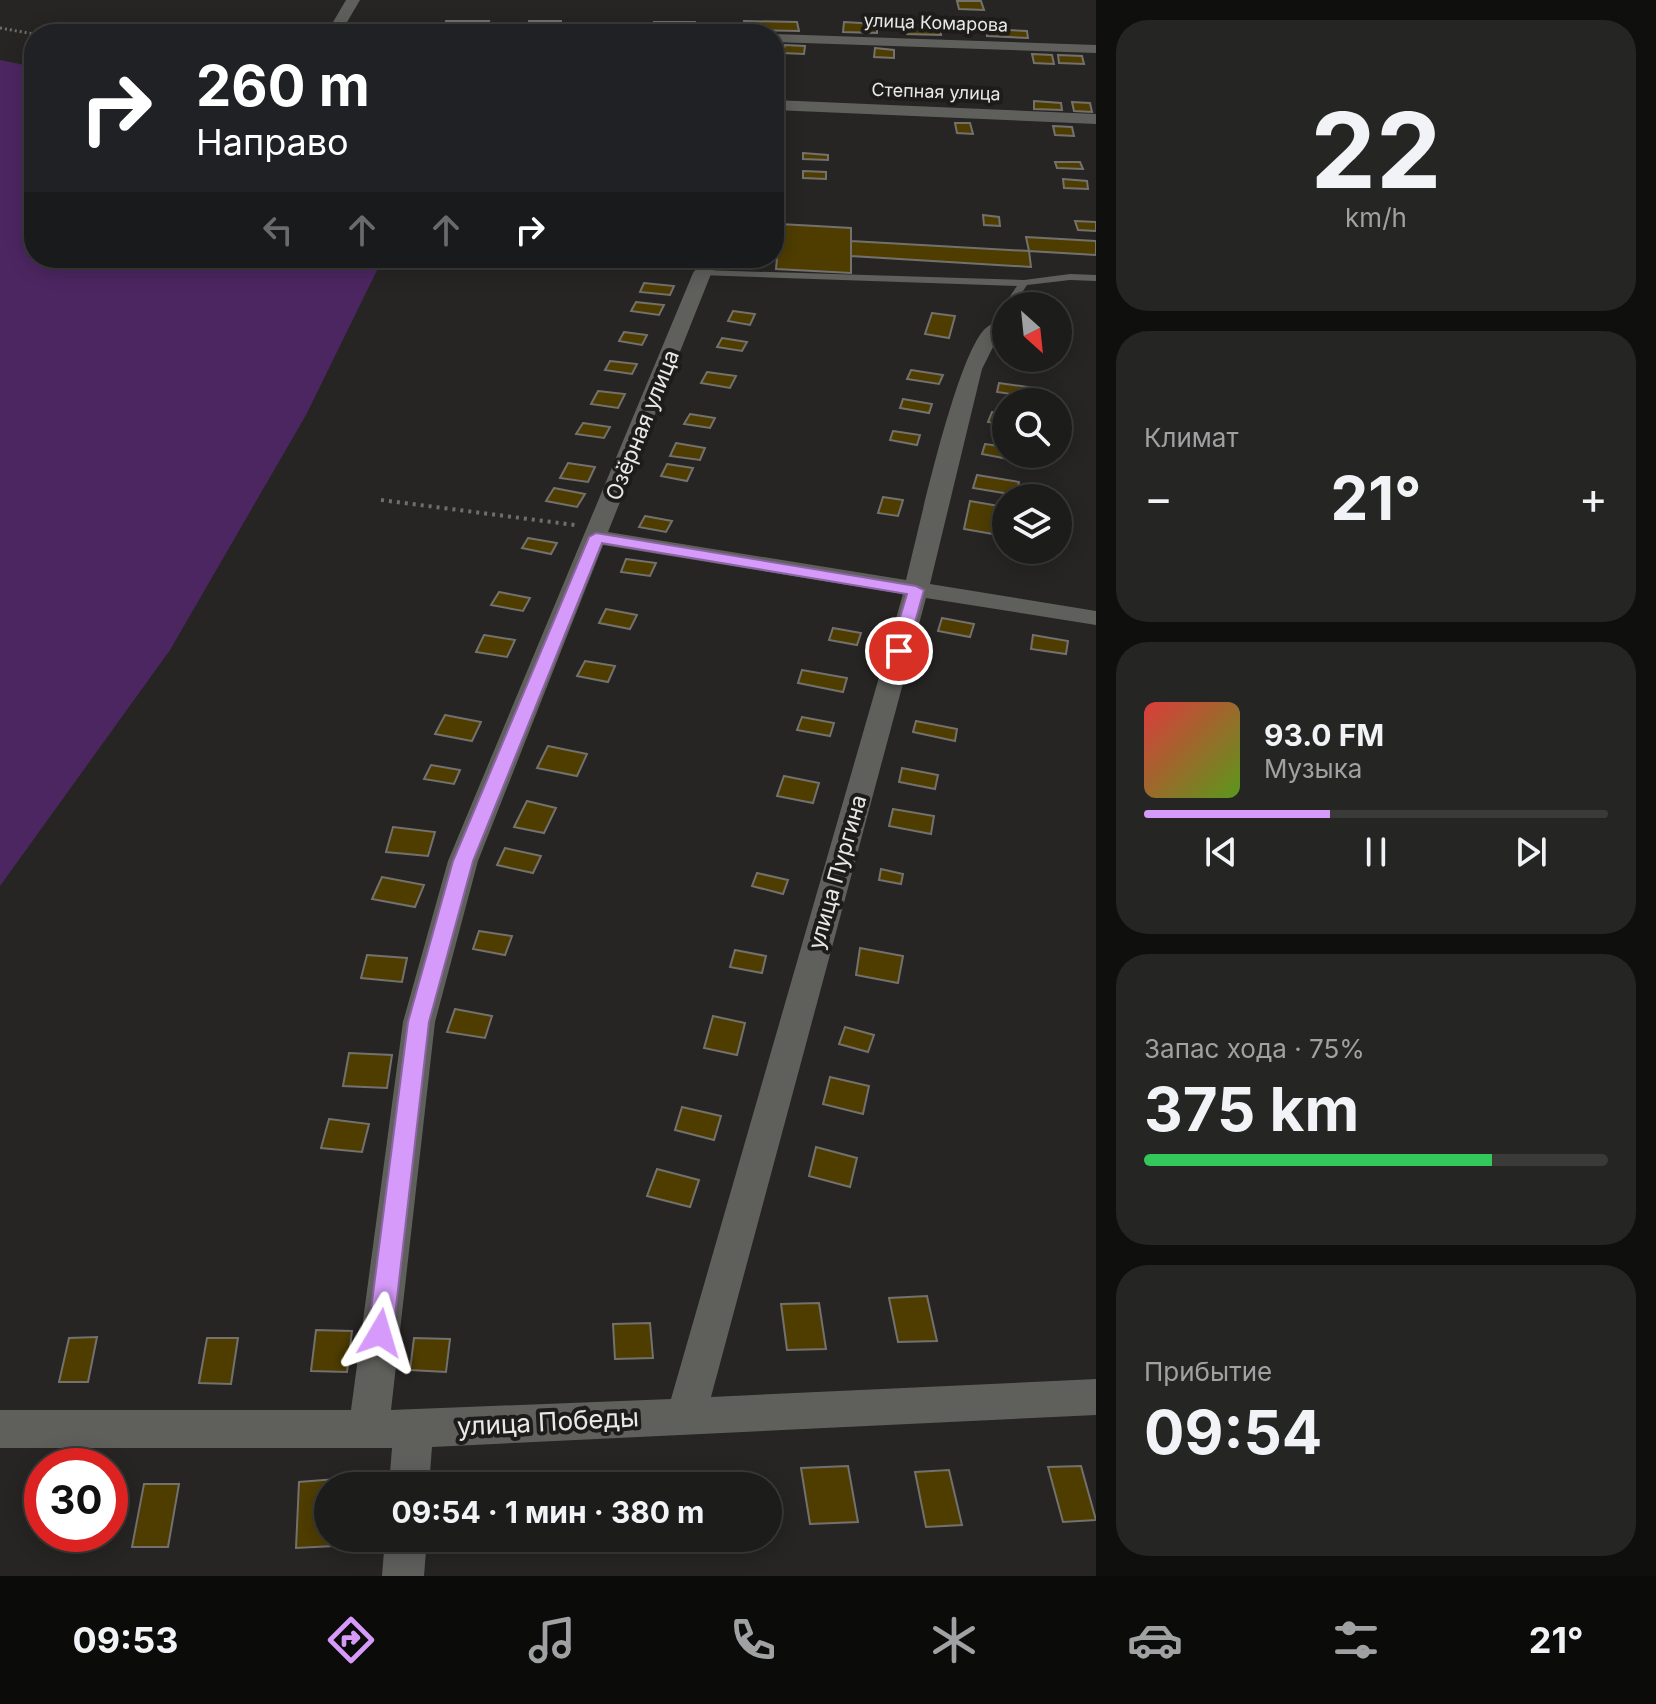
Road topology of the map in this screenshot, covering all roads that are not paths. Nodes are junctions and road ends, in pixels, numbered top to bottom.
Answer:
1 (353, 0) edge
2 (339, 24) edge
3 (784, 38) edge
4 (1096, 49) edge
5 (784, 106) edge
6 (1095, 124) edge
7 (707, 268) edge
8 (745, 268) edge
9 (1096, 278) edge
10 (1024, 283) junction
11 (1018, 292) edge
12 (992, 333) edge
13 (598, 533) junction
14 (916, 590) junction
15 (1096, 618) edge
16 (1096, 1397) edge
17 (686, 1415) junction
18 (369, 1427) junction
19 (0, 1429) edge
20 (413, 1429) junction
21 (410, 1472) edge
22 (405, 1552) edge
23 (403, 1576) edge

1 - 2 street
3 - 4 street, улица Комарова
5 - 6 street, Степная улица
7 - 13 street, Озёрная улица
8 - 10 lane
9 - 10 lane
10 - 11 lane
12 - 14 street, улица Пургина
13 - 14 street
13 - 18 street, Озёрная улица
14 - 15 street
14 - 17 street, улица Пургина
16 - 17 street, улица Победы
17 - 20 street, улица Победы
18 - 19 street, улица Победы
18 - 20 street, улица Победы
20 - 21 street
22 - 23 street

